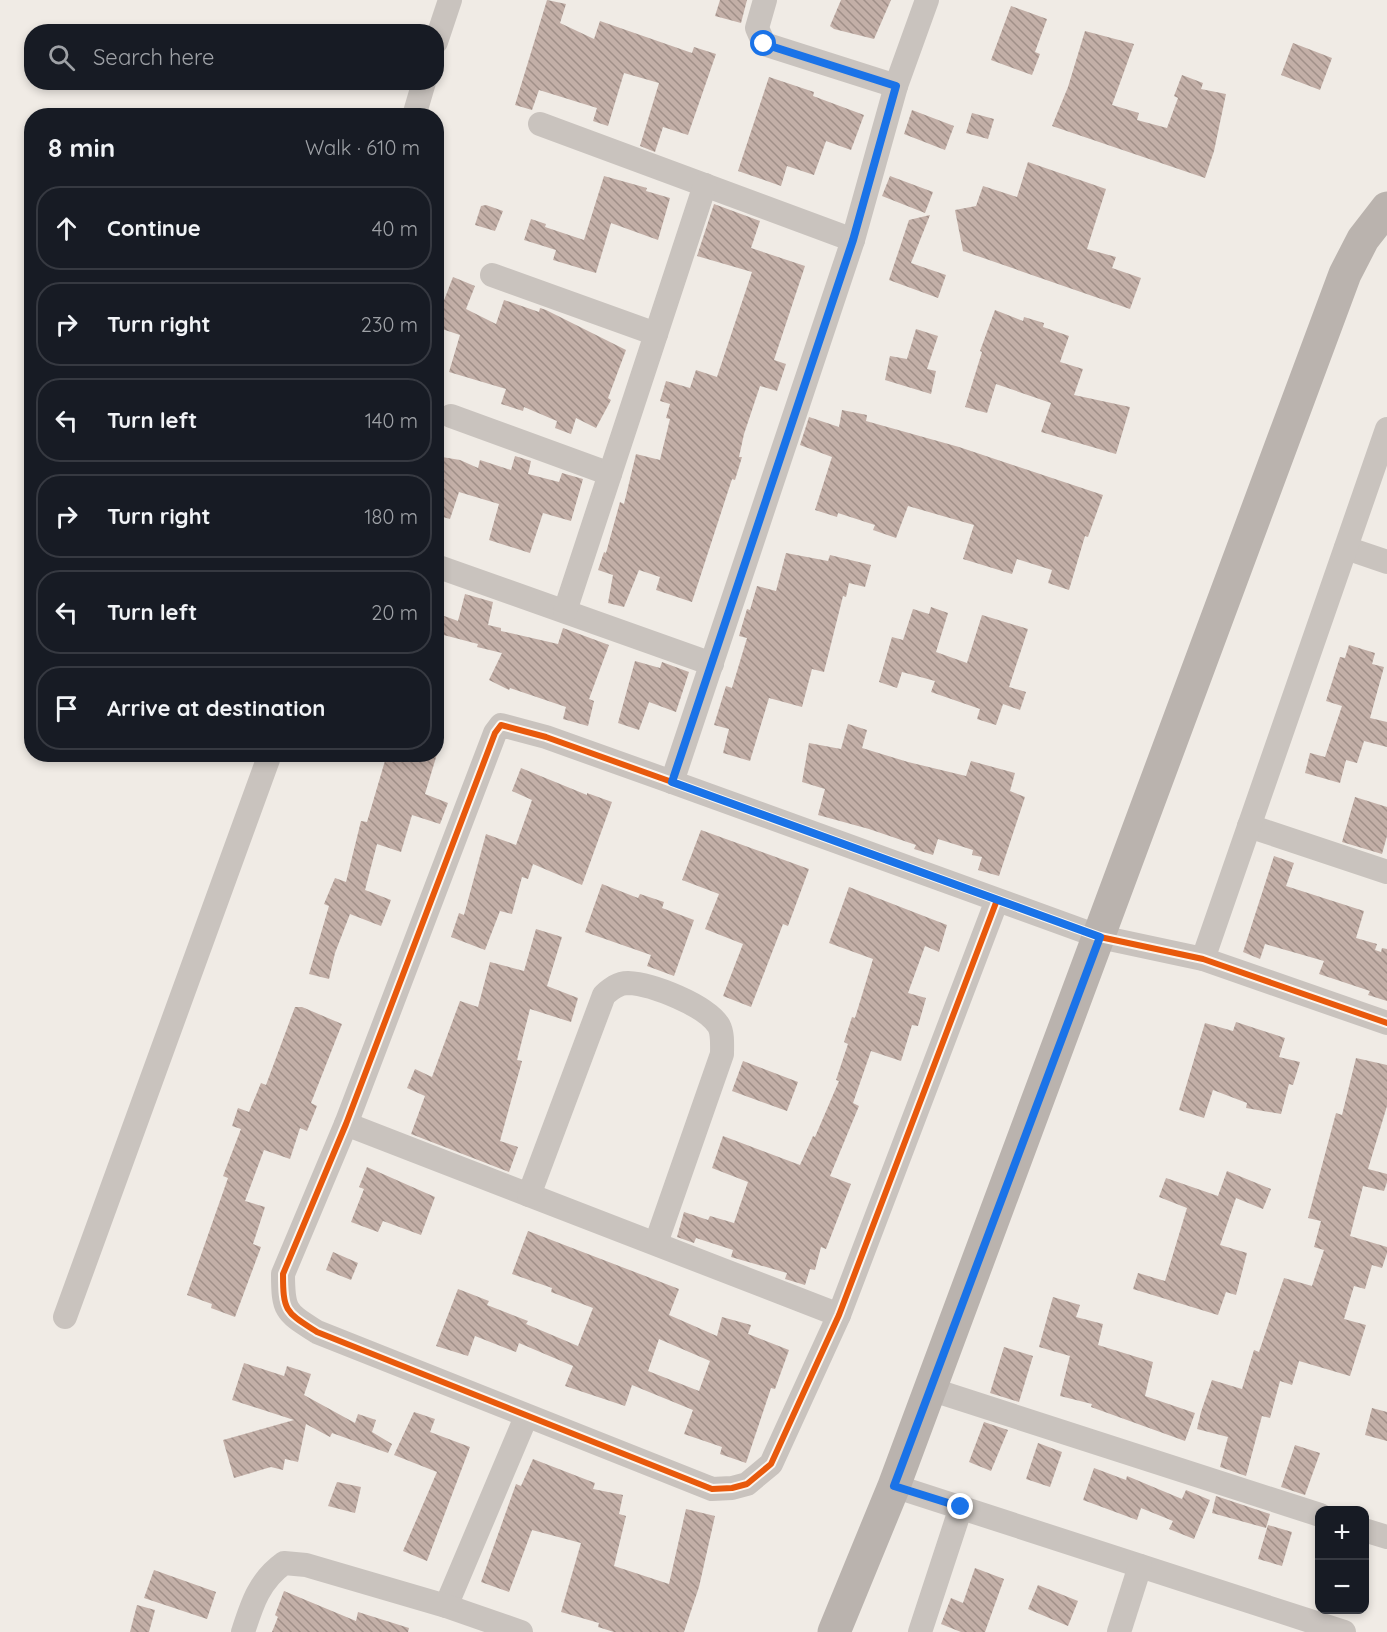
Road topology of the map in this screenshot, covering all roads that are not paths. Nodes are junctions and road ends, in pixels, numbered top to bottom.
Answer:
1 (450, 0) edge
2 (765, 0) edge
3 (927, 0) edge
4 (442, 24) edge
5 (896, 86) junction
6 (422, 90) edge
7 (416, 108) edge
8 (540, 124) dead end
9 (705, 185) junction
10 (1387, 208) edge
11 (853, 240) junction
12 (492, 274) dead end
13 (656, 334) junction
14 (451, 416) dead end
15 (1387, 429) edge
16 (610, 474) junction
17 (1346, 548) junction
18 (1387, 562) edge
19 (444, 569) edge
20 (565, 611) junction
21 (712, 664) junction
22 (267, 762) edge
23 (672, 782) junction
24 (1249, 826) junction
25 (1387, 872) edge
26 (997, 900) junction
27 (1100, 937) junction
28 (1203, 959) junction
29 (1387, 1023) edge
30 (346, 1124) junction
31 (529, 1195) junction
32 (656, 1243) junction
33 (839, 1315) junction
34 (65, 1317) dead end
35 (930, 1389) junction
36 (526, 1417) junction
37 (894, 1486) junction
38 (961, 1507) junction
39 (1315, 1513) edge
40 (1369, 1531) edge
41 (1387, 1537) edge
42 (1140, 1566) junction
43 (446, 1606) junction
44 (1332, 1630) edge
45 (243, 1632) edge
46 (520, 1632) edge
47 (834, 1632) edge
48 (920, 1632) edge
49 (1119, 1632) edge

1 - 4 street
2 - 5 street
3 - 5 street
5 - 11 street
6 - 7 street
8 - 9 street
9 - 11 street
9 - 13 street
10 - 27 street
11 - 21 street
12 - 13 street
13 - 16 street
14 - 16 street
15 - 17 street
16 - 20 street
17 - 18 street
17 - 24 street
19 - 20 street
20 - 21 street
21 - 23 street
22 - 34 street
23 - 26 street
23 - 30 street
24 - 25 street
24 - 28 street
26 - 27 street
26 - 33 street
27 - 28 street
27 - 35 street
28 - 29 street
30 - 31 street
30 - 36 street
31 - 32 street
31 - 32 street
32 - 33 street
33 - 36 street
35 - 37 street
35 - 39 street
36 - 43 street
37 - 38 street
37 - 47 street
38 - 42 street
38 - 48 street
40 - 41 street
42 - 44 street
42 - 49 street
43 - 45 street
43 - 46 street

